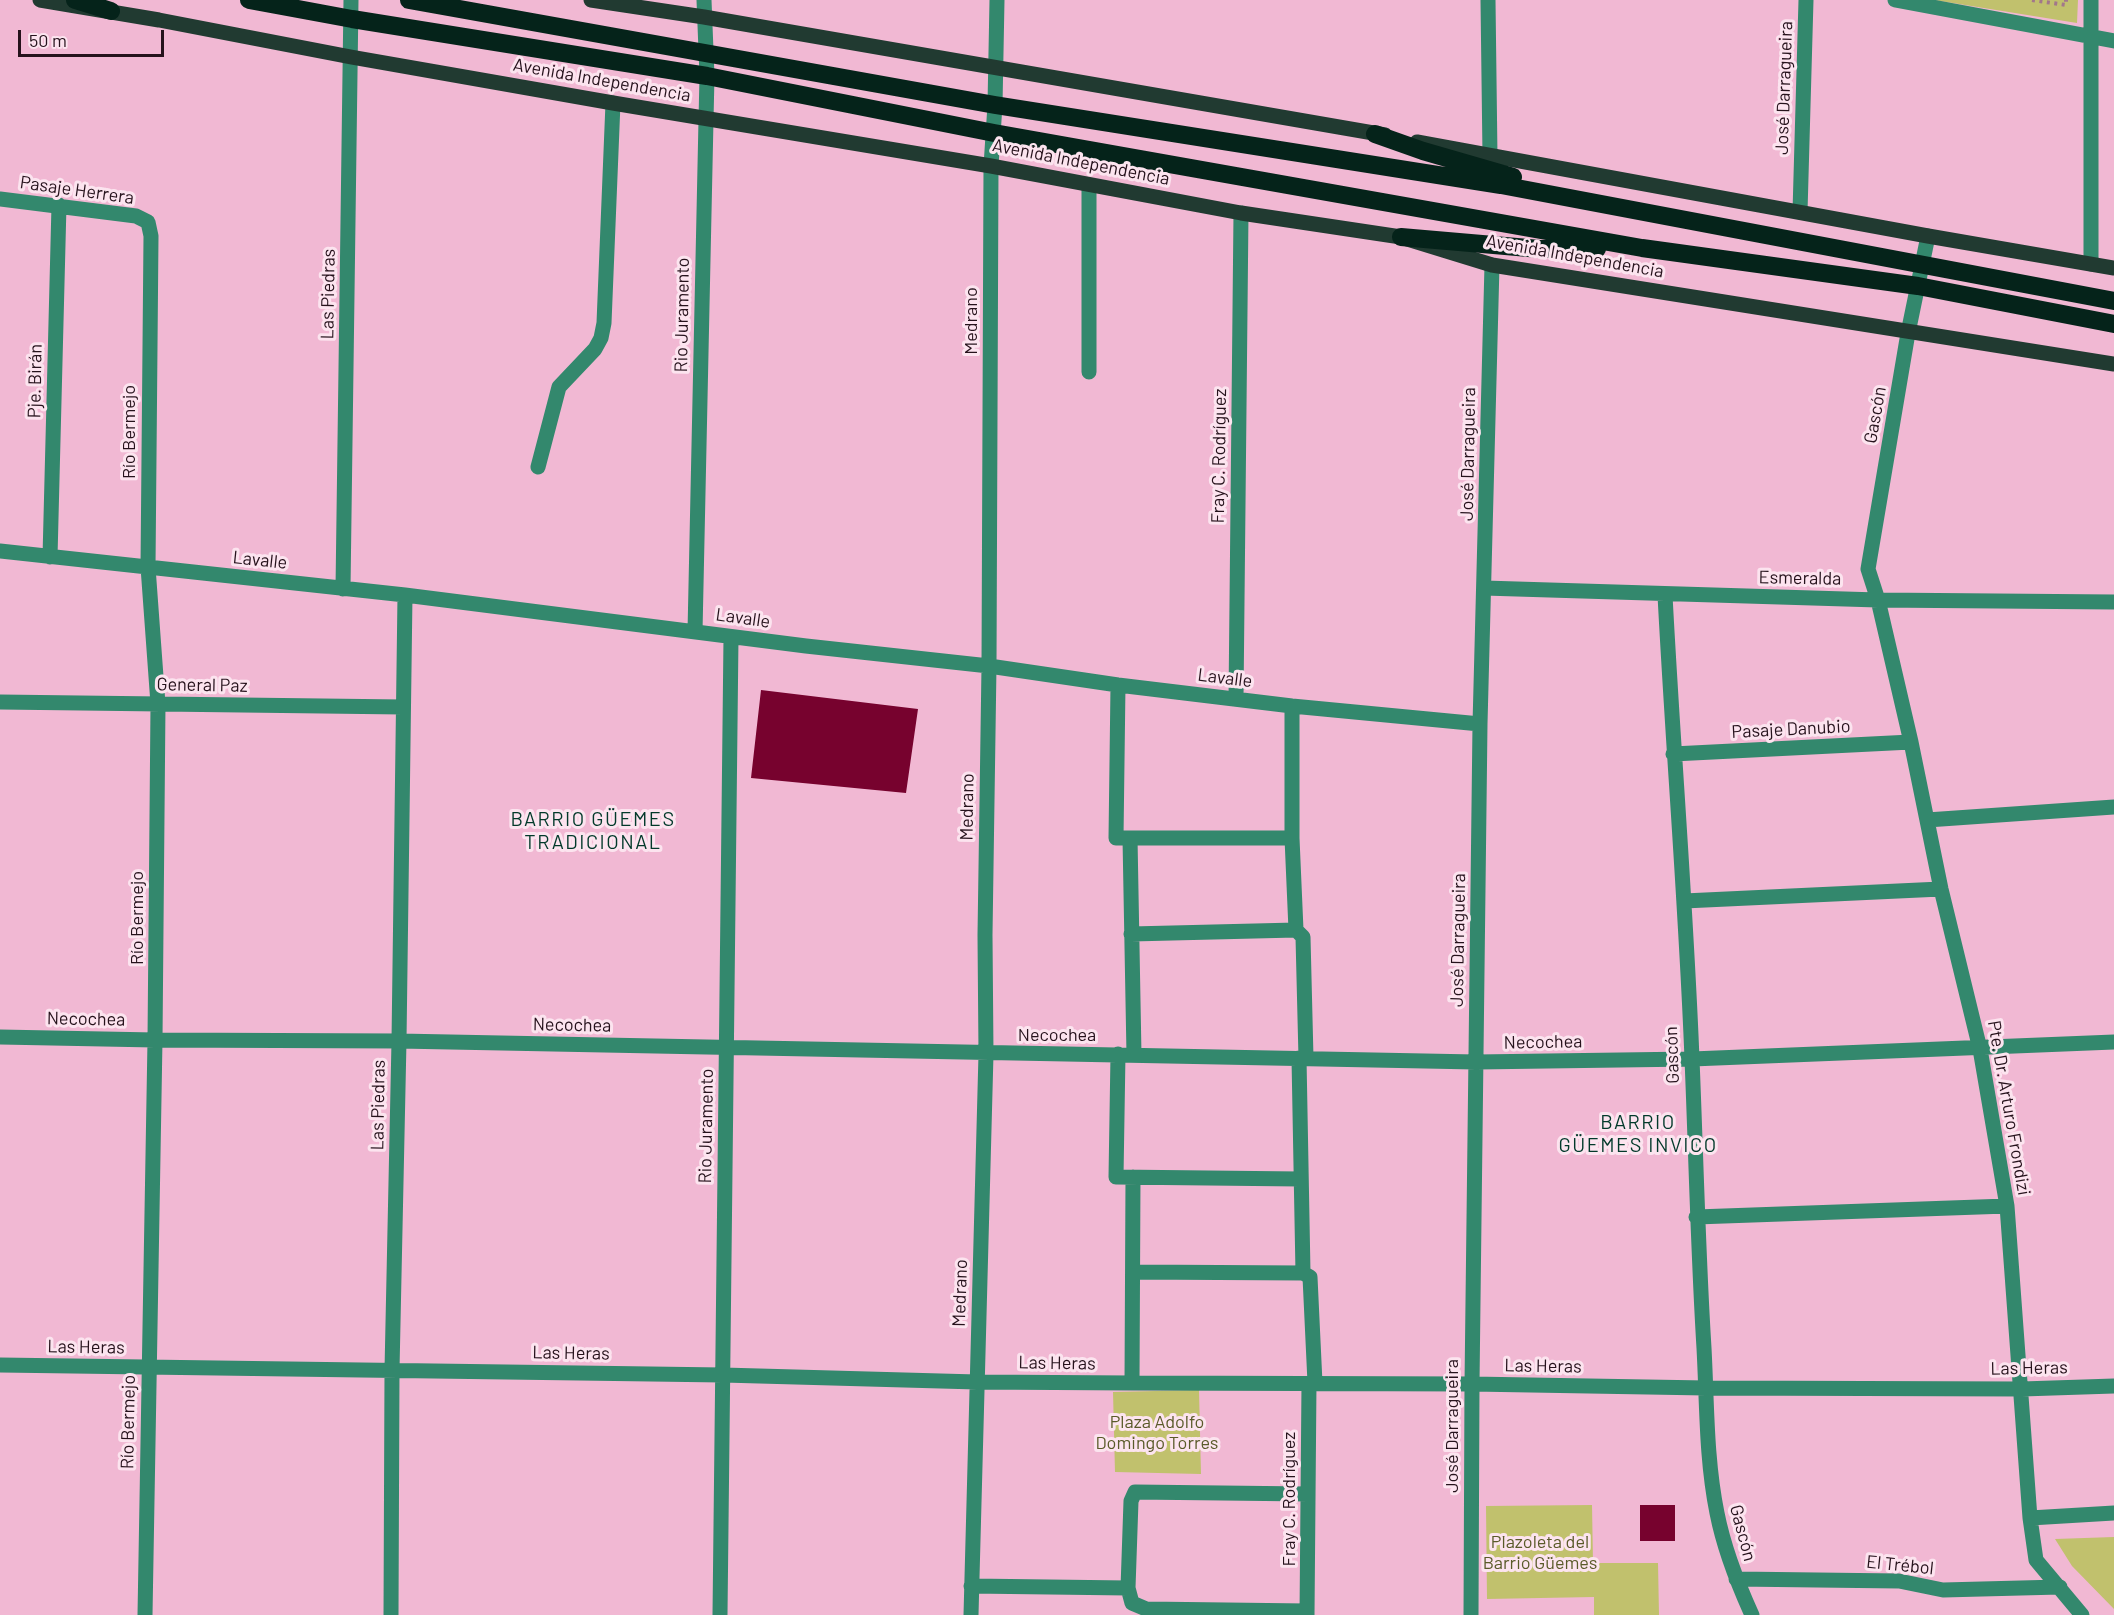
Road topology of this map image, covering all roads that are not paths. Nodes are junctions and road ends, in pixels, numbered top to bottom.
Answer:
1 (40, 0) edge
2 (75, 0) edge
3 (249, 0) edge
4 (351, 0) edge
5 (409, 0) edge
6 (591, 0) edge
7 (704, 0) edge
8 (997, 0) edge
9 (1488, 0) edge
10 (1806, 0) edge
11 (1895, 0) edge
12 (2091, 0) edge
13 (111, 11) junction
14 (704, 17) junction
15 (352, 19) junction
16 (2090, 37) junction
17 (2114, 41) edge
18 (706, 53) junction
19 (351, 57) junction
20 (996, 68) junction
21 (707, 76) junction
22 (613, 103) junction
23 (995, 105) junction
24 (706, 120) junction
25 (994, 133) junction
26 (1375, 134) junction
27 (1490, 156) junction
28 (991, 166) junction
29 (1089, 185) junction
30 (0, 199) edge
31 (58, 205) junction
32 (1616, 207) junction
33 (1800, 212) junction
34 (1241, 213) junction
35 (148, 222) joint
36 (1928, 236) junction
37 (1401, 237) junction
38 (1642, 248) junction
39 (2091, 264) junction
40 (1492, 265) junction
41 (1922, 266) junction
42 (2114, 268) edge
43 (1918, 286) junction
44 (2114, 301) edge
45 (2114, 324) edge
46 (1908, 333) junction
47 (2114, 364) edge
48 (1089, 372) dead end
49 (538, 467) dead end
50 (0, 551) edge
51 (50, 557) junction
52 (148, 567) junction
53 (1484, 588) junction
54 (343, 589) junction
55 (1665, 595) junction
56 (405, 596) junction
57 (1878, 600) junction
58 (2114, 602) edge
59 (695, 632) junction
60 (731, 637) junction
61 (989, 666) junction
62 (1118, 685) junction
63 (1236, 699) junction
64 (0, 702) edge
65 (158, 704) junction
66 (1292, 706) junction
67 (403, 707) junction
68 (1480, 724) junction
69 (1911, 742) junction
70 (1673, 754) junction
71 (2114, 807) edge
72 (1927, 820) junction
73 (1130, 838) junction
74 (1292, 838) junction
75 (1941, 889) junction
76 (1684, 900) junction
77 (1296, 930) junction
78 (1131, 934) junction
79 (0, 1037) edge
80 (155, 1040) junction
81 (399, 1041) junction
82 (2114, 1042) edge
83 (727, 1048) junction
84 (1980, 1049) junction
85 (986, 1054) junction
86 (1126, 1054) junction
87 (1302, 1058) junction
88 (1692, 1059) junction
89 (1476, 1062) junction
90 (1133, 1177) junction
91 (1300, 1179) junction
92 (2007, 1206) junction
93 (1696, 1217) junction
94 (1134, 1272) junction
95 (1303, 1273) junction
96 (0, 1365) edge
97 (148, 1368) junction
98 (392, 1370) junction
99 (723, 1375) junction
100 (977, 1382) junction
101 (1132, 1383) junction
102 (1312, 1383) junction
103 (1472, 1384) junction
104 (2114, 1386) edge
105 (1706, 1388) junction
106 (2022, 1389) junction
107 (1308, 1494) junction
108 (2114, 1513) edge
109 (2030, 1518) junction
110 (1736, 1579) junction
111 (971, 1586) junction
112 (2060, 1587) junction
113 (1128, 1588) junction
114 (1307, 1613) edge
115 (145, 1615) edge
116 (391, 1615) edge
117 (720, 1615) edge
118 (971, 1615) edge
119 (1472, 1615) edge
120 (1752, 1615) edge
121 (2082, 1615) edge

1 - 13 main road, Avenida Independencia
2 - 13 highway
3 - 15 highway, Avenida Independencia
4 - 15 street, Las Piedras
5 - 18 highway
6 - 14 main road
7 - 14 street, Rio Juramento
8 - 20 street, Medrano
9 - 27 street
10 - 33 street, José Darragueira
11 - 16 street
12 - 16 street
13 - 19 main road, Avenida Independencia
14 - 18 street, Rio Juramento
14 - 20 main road
15 - 19 street, Las Piedras
15 - 21 highway, Avenida Independencia
16 - 17 street
16 - 39 street
18 - 21 street, Rio Juramento
18 - 23 highway
19 - 22 main road, Avenida Independencia
19 - 54 street, Las Piedras
20 - 23 street, Medrano
20 - 26 main road
21 - 24 street, Rio Juramento
21 - 25 highway, Avenida Independencia
22 - 24 main road, Avenida Independencia
22 - 49 street
23 - 25 street, Medrano
23 - 32 highway
24 - 28 main road, Avenida Independencia
24 - 59 street, Rio Juramento
25 - 28 street, Medrano
25 - 38 highway, Avenida Independencia
26 - 27 main road
26 - 32 highway
27 - 33 main road
28 - 29 main road, Avenida Independencia
28 - 61 street, Medrano
29 - 34 main road, Avenida Independencia
29 - 48 street
30 - 31 street, Pasaje Herrera
31 - 35 street, Pasaje Herrera
31 - 51 street, Pje. Birán
32 - 41 highway
33 - 36 main road
34 - 37 main road, Avenida Independencia
34 - 63 street, Fray C. Rodríguez
35 - 52 street, Río Bermejo
36 - 39 main road
36 - 41 street, Gascón
37 - 38 highway
37 - 40 main road, Avenida Independencia
38 - 43 highway, Avenida Independencia
39 - 42 main road
40 - 46 main road, Avenida Independencia
40 - 53 street, José Darragueira
41 - 43 street, Gascón
41 - 44 highway
43 - 45 highway, Avenida Independencia
43 - 46 street, Gascón
46 - 47 main road, Avenida Independencia
46 - 57 street, Gascón
50 - 51 street, Lavalle
51 - 52 street, Lavalle
52 - 54 street, Lavalle
52 - 65 street, Río Bermejo
53 - 55 street, Esmeralda
53 - 68 street, José Darragueira
54 - 56 street, Lavalle
55 - 57 street, Esmeralda
55 - 70 street, Gascón
56 - 59 street, Lavalle
56 - 67 street, Las Piedras
57 - 58 street, Esmeralda
57 - 69 street, Pte. Dr. Arturo Frondizi
59 - 60 street, Lavalle
60 - 61 street, Lavalle
60 - 83 street, Rio Juramento
61 - 62 street, Lavalle
61 - 85 street, Medrano
62 - 63 street, Lavalle
62 - 73 street
63 - 66 street, Lavalle
64 - 65 street, General Paz
65 - 67 street, General Paz
65 - 80 street, Río Bermejo
66 - 68 street, Lavalle
66 - 74 street
67 - 81 street, Las Piedras
68 - 89 street, José Darragueira
69 - 70 street, Pasaje Danubio
69 - 72 street, Pte. Dr. Arturo Frondizi
70 - 76 street, Gascón
71 - 72 street
72 - 75 street, Pte. Dr. Arturo Frondizi
73 - 74 street
73 - 78 street
74 - 77 street
75 - 76 street
75 - 84 street, Pte. Dr. Arturo Frondizi
76 - 88 street, Gascón
77 - 78 street
77 - 87 street
78 - 86 street
79 - 80 street, Necochea
80 - 81 street, Necochea
80 - 97 street, Río Bermejo
81 - 83 street, Necochea
81 - 98 street, Las Piedras
82 - 84 street, Necochea
83 - 85 street, Necochea
83 - 99 street, Rio Juramento
84 - 88 street, Necochea
84 - 92 street, Pte. Dr. Arturo Frondizi
85 - 86 street, Necochea
85 - 100 street, Medrano
86 - 87 street, Necochea
86 - 90 street
87 - 89 street, Necochea
87 - 91 street
88 - 89 street, Necochea
88 - 93 street, Gascón
89 - 103 street, José Darragueira
90 - 91 street
90 - 94 street
91 - 95 street
92 - 93 street
92 - 106 street, Pte. Dr. Arturo Frondizi
93 - 105 street, Gascón
94 - 95 street
94 - 101 street
95 - 102 street, Fray C. Rodríguez
96 - 97 street, Las Heras
97 - 98 street, Las Heras
97 - 115 street, Río Bermejo
98 - 99 street, Las Heras
98 - 116 street, Las Piedras
99 - 100 street, Las Heras
99 - 117 street, Rio Juramento
100 - 101 street, Las Heras
100 - 111 street, Medrano
101 - 102 street, Las Heras
102 - 103 street, Las Heras
102 - 107 street, Fray C. Rodríguez
103 - 105 street, Las Heras
103 - 119 street, José Darragueira
104 - 106 street, Las Heras
105 - 106 street, Las Heras
105 - 110 street, Gascón
106 - 109 street, Pte. Dr. Arturo Frondizi
107 - 113 street
107 - 114 street, Fray C. Rodríguez
108 - 109 street
109 - 112 street, Pte. Dr. Arturo Frondizi
110 - 112 street, El Trébol
110 - 120 street, Gascón
111 - 113 street
111 - 118 street, Medrano
112 - 121 street, Pte. Dr. Arturo Frondizi
113 - 114 street

